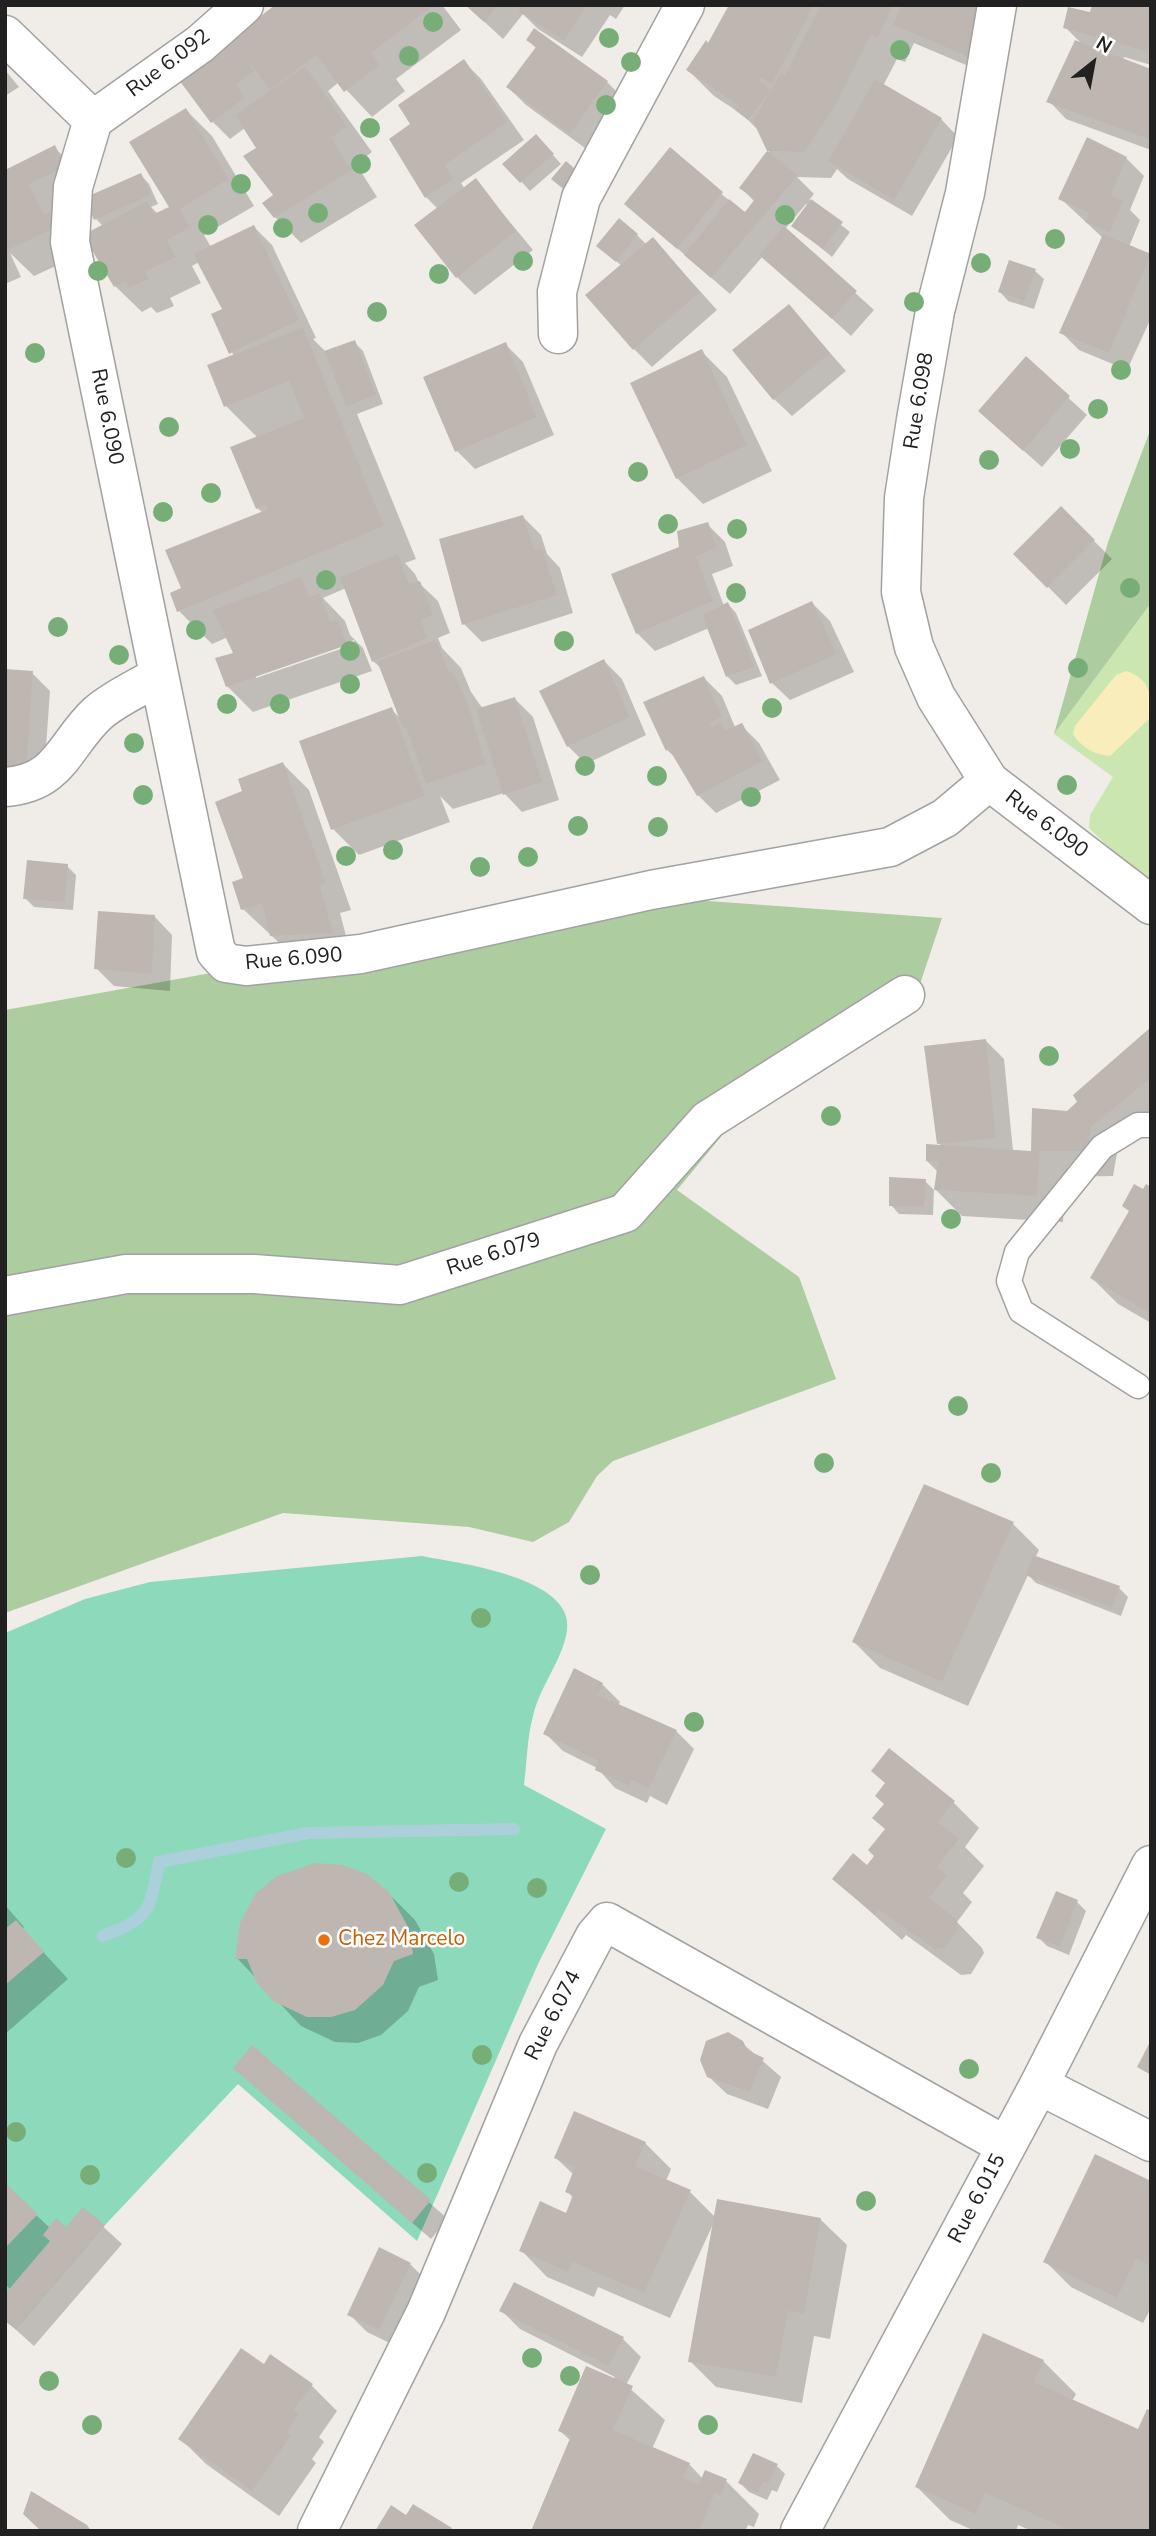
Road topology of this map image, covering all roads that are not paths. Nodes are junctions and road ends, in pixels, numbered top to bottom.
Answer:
1 (244, 5) edge
2 (685, 5) edge
3 (997, 5) edge
4 (5, 35) edge
5 (93, 120) junction
6 (558, 334) dead end
7 (158, 676) junction
8 (989, 781) junction
9 (5, 787) edge
10 (1151, 905) edge
11 (905, 995) dead end
12 (1151, 1125) edge
13 (5, 1296) edge
14 (1138, 1386) dead end
15 (1151, 1865) edge
16 (1039, 2085) junction
17 (1151, 2142) edge
18 (1006, 2146) junction
19 (317, 2531) edge
20 (800, 2531) edge

1 - 5 street, Rue 6.092
2 - 6 street
3 - 8 street, Rue 6.098
4 - 5 street
5 - 7 street, Rue 6.090
7 - 8 street, Rue 6.090
7 - 9 street
8 - 10 street, Rue 6.090
11 - 13 street, Rue 6.079
12 - 14 lane
15 - 16 street, Rue 6.015
16 - 17 street
16 - 18 street, Rue 6.015
18 - 19 street, Rue 6.074
18 - 20 street, Rue 6.015

